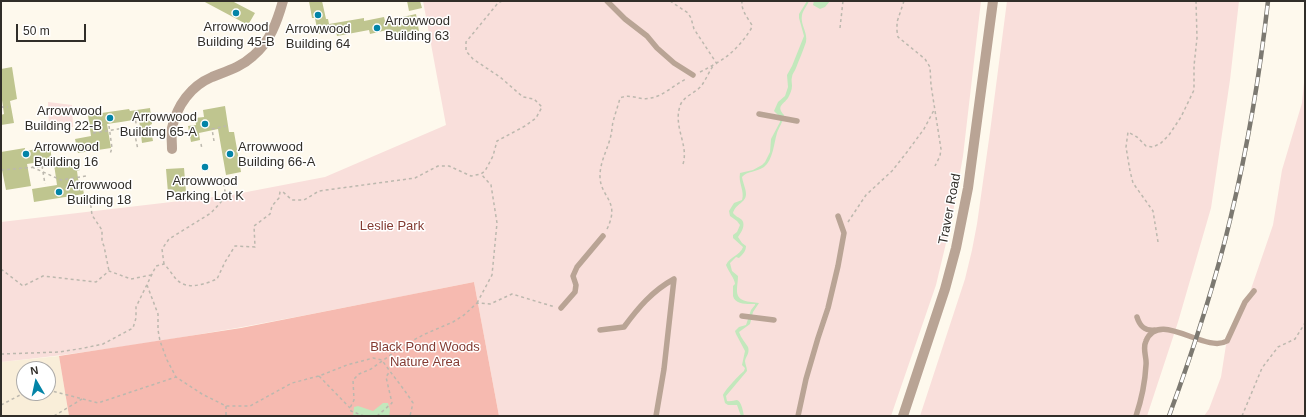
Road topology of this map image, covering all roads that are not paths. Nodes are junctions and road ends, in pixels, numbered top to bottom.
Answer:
1 (283, 1) edge
2 (607, 1) edge
3 (993, 1) edge
4 (693, 75) road end
5 (759, 114) dead end
6 (797, 121) dead end
7 (172, 149) dead end
8 (838, 216) dead end
9 (603, 236) road end
10 (1254, 291) dead end
11 (561, 308) road end
12 (742, 316) dead end
13 (1138, 317) dead end
14 (774, 320) dead end
15 (1159, 329) junction
16 (600, 330) dead end
17 (656, 416) edge
18 (798, 416) edge
19 (902, 416) edge
20 (1136, 416) edge

1 - 7 street
2 - 4 lane
3 - 19 street, Traver Road
5 - 6 lane
8 - 18 lane
9 - 11 lane
10 - 15 lane
12 - 14 lane
13 - 15 lane
15 - 20 lane
16 - 17 lane

